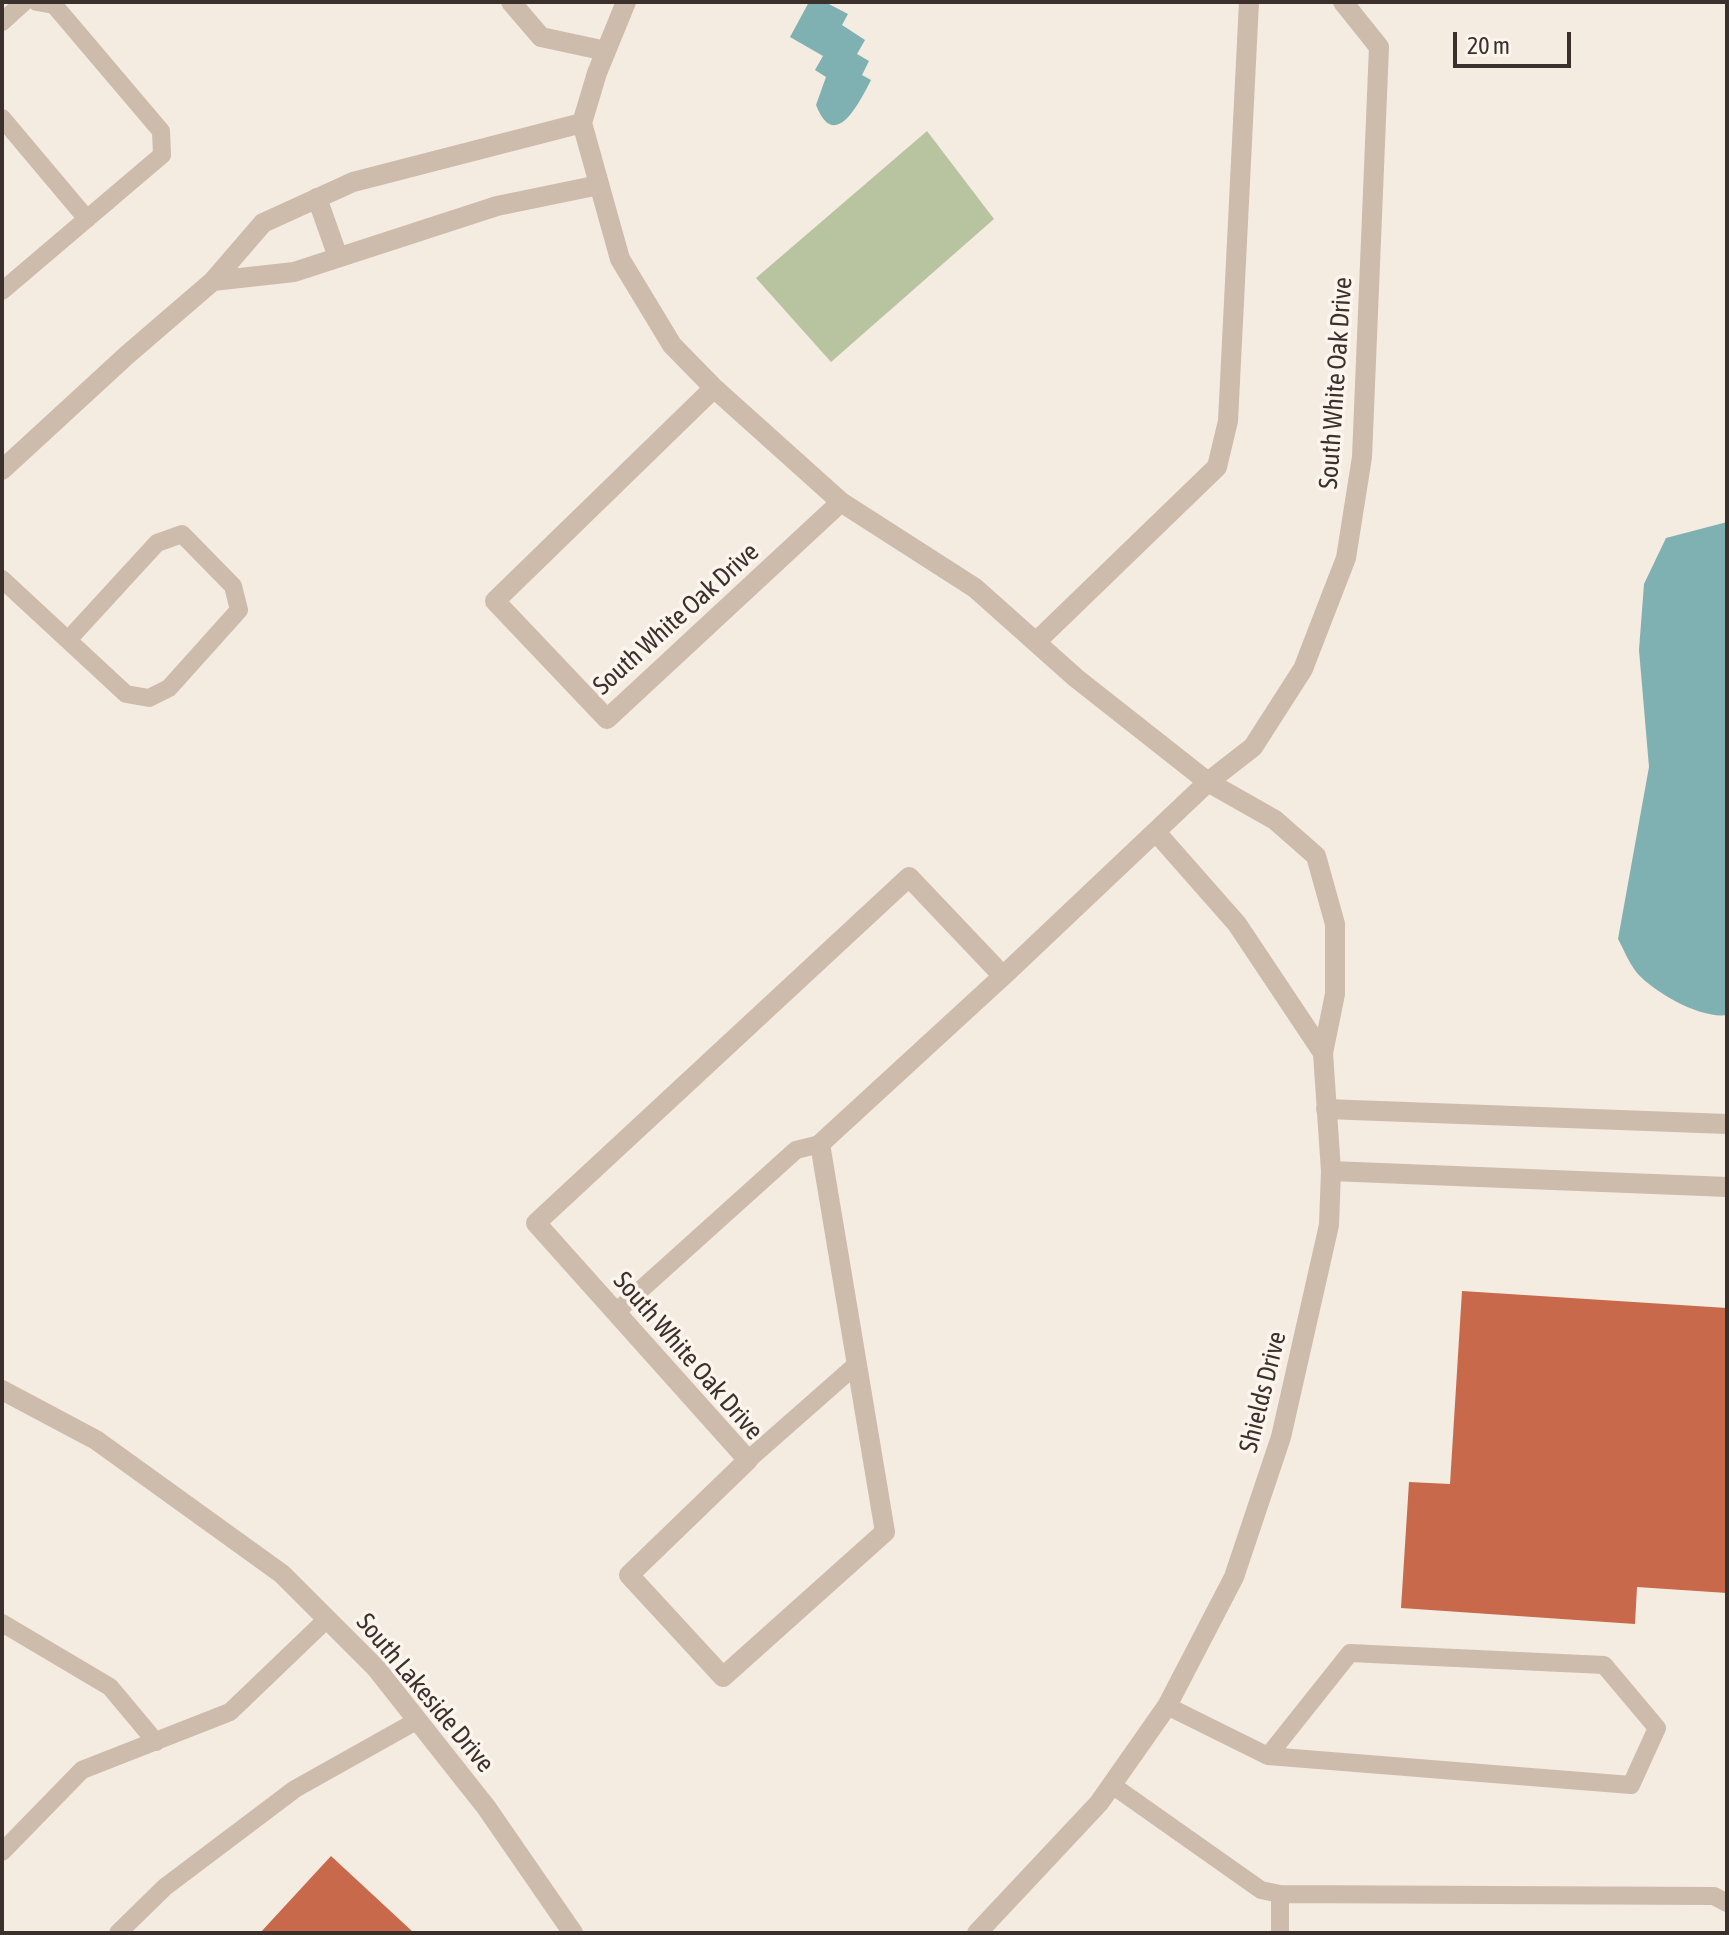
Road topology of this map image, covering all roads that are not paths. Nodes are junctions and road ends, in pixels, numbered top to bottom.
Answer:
1 (24, 2) edge
2 (37, 2) edge
3 (511, 2) edge
4 (626, 2) edge
5 (1249, 2) edge
6 (1343, 2) edge
7 (2, 22) edge
8 (606, 51) junction
9 (2, 118) edge
10 (582, 123) junction
11 (599, 185) junction
12 (317, 198) junction
13 (87, 219) junction
14 (338, 257) junction
15 (213, 281) junction
16 (2, 291) edge
17 (714, 388) junction
18 (2, 468) edge
19 (841, 502) junction
20 (2, 579) edge
21 (68, 640) junction
22 (1036, 642) junction
23 (1208, 782) junction
24 (1156, 832) junction
25 (1003, 976) junction
26 (1323, 1053) junction
27 (1326, 1109) junction
28 (1727, 1124) edge
29 (820, 1144) junction
30 (1331, 1171) junction
31 (1727, 1187) edge
32 (616, 1312) junction
33 (857, 1364) junction
34 (2, 1390) edge
35 (748, 1460) junction
36 (327, 1619) junction
37 (2, 1623) edge
38 (1167, 1706) junction
39 (418, 1720) junction
40 (156, 1742) junction
41 (1268, 1756) junction
42 (1112, 1785) junction
43 (2, 1852) edge
44 (1280, 1894) junction
45 (1727, 1903) edge
46 (118, 1933) edge
47 (573, 1933) edge
48 (977, 1933) edge
49 (1280, 1933) edge

1 - 7 lane
2 - 13 lane
3 - 8 street
4 - 8 street
5 - 22 street
6 - 23 street, South White Oak Drive
8 - 10 street
9 - 13 lane
10 - 11 street
10 - 12 street
11 - 14 street
11 - 17 street
12 - 14 street
12 - 15 street
13 - 16 lane
14 - 15 street
15 - 18 street
17 - 19 street
17 - 19 street, South White Oak Drive
19 - 22 street
20 - 21 lane
21 - 21 lane
22 - 23 street
23 - 24 street, South White Oak Drive
23 - 26 street
24 - 25 street, South White Oak Drive
24 - 26 street
25 - 29 street, South White Oak Drive
25 - 32 street, South White Oak Drive
26 - 27 street
27 - 28 street
27 - 30 street
29 - 32 lane
29 - 33 street, South White Oak Drive
30 - 31 street
30 - 38 street, Shields Drive
32 - 35 street, South White Oak Drive
33 - 35 lane
33 - 35 street, South White Oak Drive
34 - 36 street, South Lakeside Drive
36 - 39 street, South Lakeside Drive
36 - 40 lane
37 - 40 lane
38 - 41 lane
38 - 42 street, Shields Drive
39 - 46 lane
39 - 47 street, South Lakeside Drive
40 - 43 lane
41 - 41 lane
42 - 44 lane
42 - 48 street, Shields Drive
44 - 45 lane
44 - 49 lane

